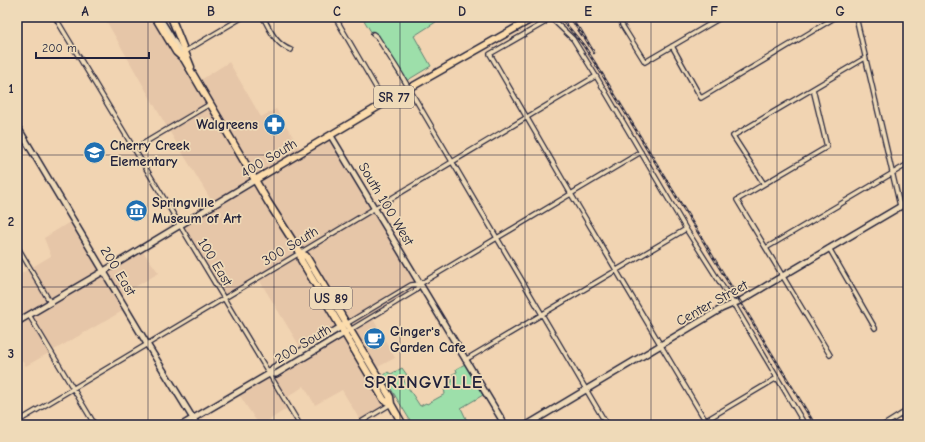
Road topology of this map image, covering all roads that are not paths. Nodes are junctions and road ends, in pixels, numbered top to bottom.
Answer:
1 (55, 17) edge
2 (155, 17) edge
3 (159, 17) edge
4 (171, 17) edge
5 (243, 17) edge
6 (263, 17) edge
7 (335, 17) edge
8 (535, 17) edge
9 (549, 17) edge
10 (722, 17) edge
11 (836, 17) edge
12 (856, 17) edge
13 (622, 18) edge
14 (373, 34) dead end
15 (672, 46) junction
16 (291, 50) dead end
17 (184, 55) junction
18 (865, 58) junction
19 (596, 76) junction
20 (408, 89) junction
21 (813, 89) junction
22 (385, 103) junction
23 (210, 104) junction
24 (526, 118) junction
25 (17, 126) edge
26 (331, 136) junction
27 (134, 150) junction
28 (641, 152) junction
29 (451, 162) junction
30 (908, 164) edge
31 (892, 174) junction
32 (255, 180) junction
33 (764, 184) junction
34 (571, 194) junction
35 (908, 202) edge
36 (900, 206) junction
37 (374, 208) junction
38 (180, 225) junction
39 (686, 229) junction
40 (496, 239) junction
41 (17, 246) edge
42 (766, 248) junction
43 (829, 248) junction
44 (300, 253) junction
45 (616, 270) junction
46 (104, 272) junction
47 (783, 276) junction
48 (420, 284) junction
49 (224, 298) junction
50 (50, 302) junction
51 (733, 303) junction
52 (28, 315) junction
53 (541, 315) junction
54 (17, 322) edge
55 (343, 325) junction
56 (876, 328) dead end
57 (347, 331) junction
58 (147, 344) junction
59 (661, 345) junction
60 (830, 355) dead end
61 (465, 360) junction
62 (269, 374) junction
63 (777, 378) junction
64 (73, 389) junction
65 (586, 390) junction
66 (391, 404) junction
67 (908, 410) edge
68 (194, 418) junction
69 (706, 420) junction
70 (17, 422) edge
71 (95, 425) edge
72 (182, 425) edge
73 (197, 425) edge
74 (300, 425) edge
75 (356, 425) edge
76 (403, 425) edge
77 (505, 425) edge
78 (527, 425) edge
79 (607, 425) edge
80 (698, 425) edge
81 (708, 425) edge
82 (804, 425) edge
83 (884, 425) edge

1 - 27 street, 100 East
2 - 17 main road, US 89
3 - 17 street
4 - 17 main road, US 89
5 - 17 street
6 - 16 street
7 - 22 street
8 - 20 main road, 400 South / SR 77
9 - 19 street
9 - 24 street
10 - 15 street
11 - 15 street
12 - 18 street
13 - 15 street
14 - 20 street
17 - 23 main road, US 89
18 - 21 street
18 - 31 street
19 - 24 street, 300 South
19 - 28 street
20 - 22 main road, 400 South / SR 77
20 - 29 street
21 - 33 street
21 - 33 street
22 - 26 main road, 400 South / SR 77
23 - 27 street
23 - 32 main road, US 89
24 - 29 street, 300 South
24 - 34 street
25 - 46 street, 200 East
26 - 32 main road, 400 South / SR 77
26 - 37 street, South 100 West
27 - 38 street, 100 East
28 - 34 street
28 - 39 street
29 - 37 street, 300 South
29 - 40 street
30 - 31 street
31 - 36 street
31 - 42 street
32 - 38 street, 400 South
32 - 44 main road, US 89
33 - 42 street
34 - 40 street
34 - 45 street
35 - 36 street, Center Street
36 - 43 street, Center Street
37 - 44 street, 300 South
37 - 48 street, South 100 West
38 - 46 street, 400 South
38 - 49 street, 100 East
39 - 45 street
39 - 51 street
40 - 48 street
40 - 53 street
41 - 50 street
42 - 47 street
43 - 47 street, Center Street
43 - 56 street
44 - 49 street, 300 South
44 - 55 main road, US 89
45 - 53 street
45 - 59 street
46 - 50 street, 400 South
46 - 58 street, 200 East
47 - 51 street, Center Street
47 - 60 street
48 - 55 street, 200 South
48 - 57 street, 200 South
48 - 61 street, South 100 West
49 - 58 street, 300 South
49 - 62 street, 100 East
50 - 52 street, 400 South
51 - 59 street, Center Street
51 - 63 street
52 - 54 street, 400 South
52 - 64 street
53 - 61 street
53 - 65 street
55 - 57 main road, US 89
55 - 62 street, 200 South
57 - 62 street, 200 South
57 - 66 main road, US 89
58 - 64 street, 300 South
58 - 68 street, 200 East
59 - 65 street, Center Street
59 - 69 street
61 - 77 street, South 100 West
62 - 68 street
62 - 74 street, 100 East
63 - 69 street
63 - 82 street
64 - 70 street, 300 South
64 - 71 street
65 - 78 street, Center Street
65 - 79 street
66 - 75 street
66 - 76 main road, US 89
67 - 83 street
68 - 72 street
68 - 73 street, 200 East
69 - 80 street
69 - 81 street

